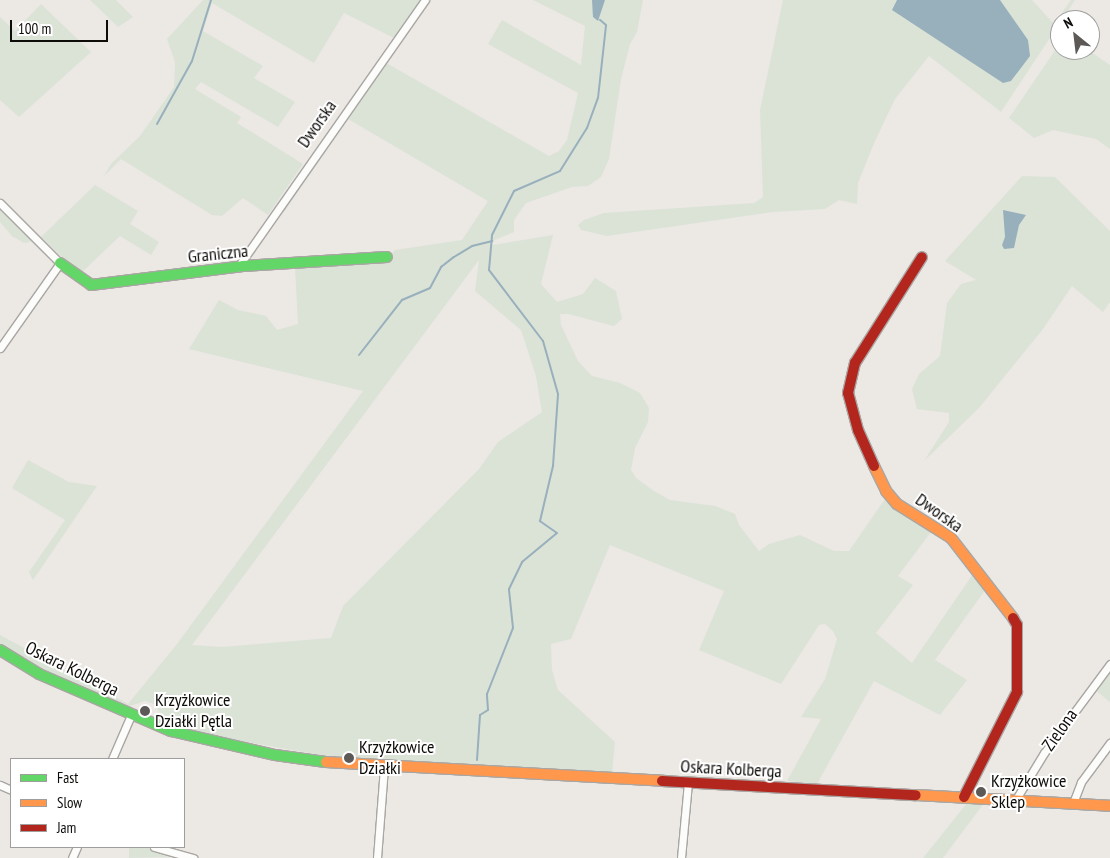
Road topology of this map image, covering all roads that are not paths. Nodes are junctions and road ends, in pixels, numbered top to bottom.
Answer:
1 (425, 0) edge
2 (0, 202) edge
3 (387, 257) dead end
4 (922, 257) dead end
5 (60, 263) junction
6 (238, 267) junction
7 (0, 348) edge
8 (0, 650) edge
9 (1110, 664) edge
10 (131, 715) junction
11 (1110, 743) edge
12 (112, 758) edge
13 (384, 767) junction
14 (688, 783) junction
15 (964, 797) junction
16 (1016, 799) junction
17 (1073, 803) junction
18 (1110, 806) edge
19 (157, 848) edge
20 (192, 858) edge
21 (377, 858) edge
22 (681, 858) edge

1 - 6 street, Dworska
2 - 5 street
3 - 6 main road, Graniczna
4 - 15 main road, Dworska
5 - 6 main road, Graniczna
5 - 7 street
8 - 10 main road, Oskara Kolberga
9 - 16 street, Zielona
10 - 12 street
10 - 13 main road, Oskara Kolberga
11 - 17 street
13 - 14 main road, Oskara Kolberga
13 - 21 street
14 - 15 main road, Oskara Kolberga
14 - 22 street
15 - 16 main road, Oskara Kolberga
16 - 17 main road, Oskara Kolberga
17 - 18 main road, Oskara Kolberga
19 - 20 street

